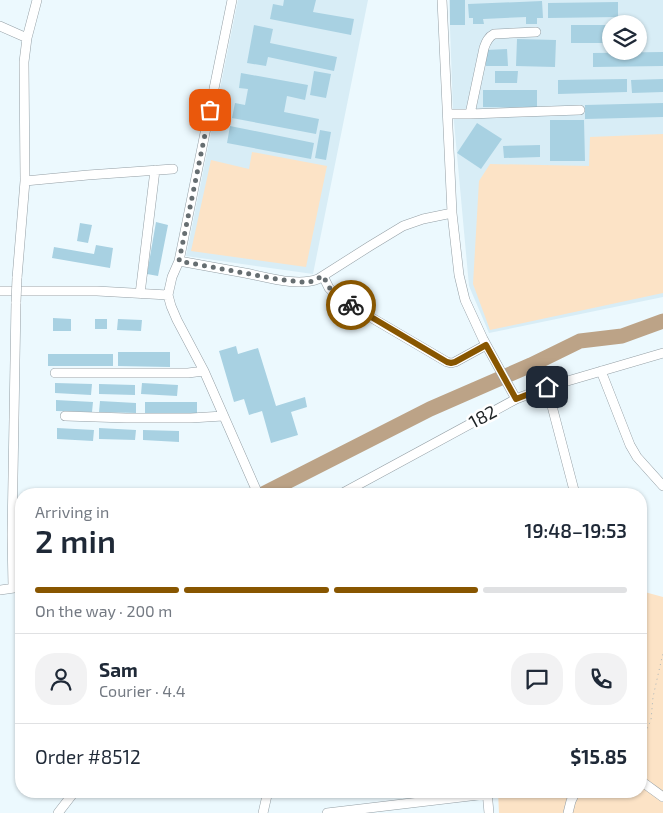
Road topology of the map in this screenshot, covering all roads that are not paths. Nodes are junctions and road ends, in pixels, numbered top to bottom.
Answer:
1 (37, 0) edge
2 (232, 0) edge
3 (442, 0) edge
4 (0, 26) edge
5 (536, 32) dead end
6 (27, 38) junction
7 (580, 110) dead end
8 (448, 114) junction
9 (470, 114) junction
10 (173, 169) dead end
11 (155, 170) junction
12 (25, 181) junction
13 (452, 213) junction
14 (179, 261) junction
15 (323, 276) junction
16 (0, 291) edge
17 (140, 294) junction
18 (168, 295) junction
19 (486, 345) junction
20 (663, 353) edge
21 (204, 371) junction
22 (601, 371) junction
23 (55, 373) dead end
24 (547, 387) junction
25 (516, 399) junction
26 (66, 416) dead end
27 (223, 416) junction
28 (663, 486) edge
29 (256, 488) edge
30 (352, 488) edge
31 (573, 488) edge
32 (15, 566) edge
33 (15, 587) edge
34 (0, 590) edge
35 (647, 785) edge
36 (663, 797) edge
37 (70, 798) edge
38 (266, 798) edge
39 (454, 798) edge
40 (488, 798) edge
41 (572, 798) edge
42 (383, 809) edge
43 (58, 813) edge
44 (263, 813) edge
45 (327, 813) edge
46 (489, 813) edge
47 (568, 813) edge

1 - 6 street
2 - 14 street
3 - 8 street
4 - 6 street
5 - 9 street
6 - 12 street
7 - 9 street
8 - 9 street
8 - 13 street
10 - 11 street
11 - 12 street
11 - 17 street
12 - 32 street, bridge
13 - 15 street
13 - 19 street
14 - 15 street
14 - 18 street
15 - 19 street
16 - 17 street
17 - 18 street
18 - 21 street
19 - 25 street
20 - 22 street, 182
21 - 23 street
21 - 27 street
22 - 24 street, 182
22 - 28 street
24 - 25 street, 182
24 - 31 street
25 - 30 street, 182
26 - 27 street
27 - 29 street
33 - 34 street
35 - 36 street
37 - 43 street
38 - 44 street
39 - 42 street
40 - 46 street
41 - 47 street
42 - 45 street

